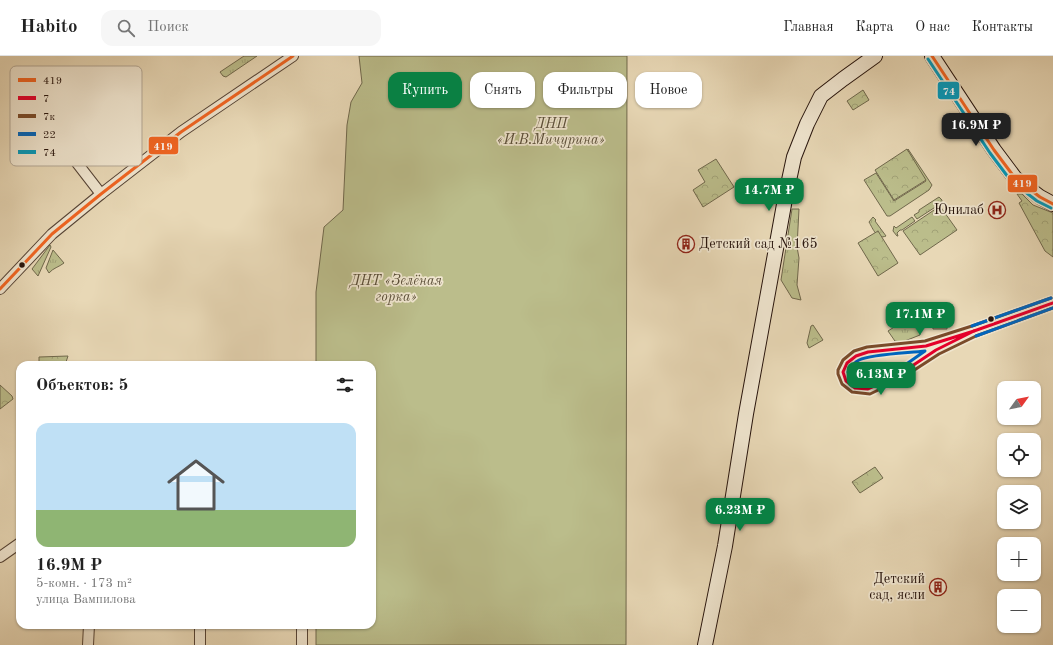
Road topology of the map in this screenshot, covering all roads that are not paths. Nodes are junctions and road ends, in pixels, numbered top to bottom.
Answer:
1 (293, 56) edge
2 (875, 56) edge
3 (932, 56) edge
4 (142, 162) edge
5 (79, 166) edge
6 (137, 166) edge
7 (101, 194) junction
8 (1053, 204) edge
9 (0, 289) edge
10 (1053, 304) edge
11 (974, 331) junction
12 (16, 546) edge
13 (0, 556) edge
14 (89, 629) edge
15 (200, 629) edge
16 (302, 629) edge
17 (88, 645) edge
18 (200, 645) edge
19 (302, 645) edge
20 (705, 645) edge

1 - 4 street
2 - 20 street
3 - 8 street
5 - 7 street
6 - 7 street
7 - 9 street
10 - 11 street
11 - 11 street
12 - 13 street
14 - 17 street
15 - 18 street
16 - 19 street

